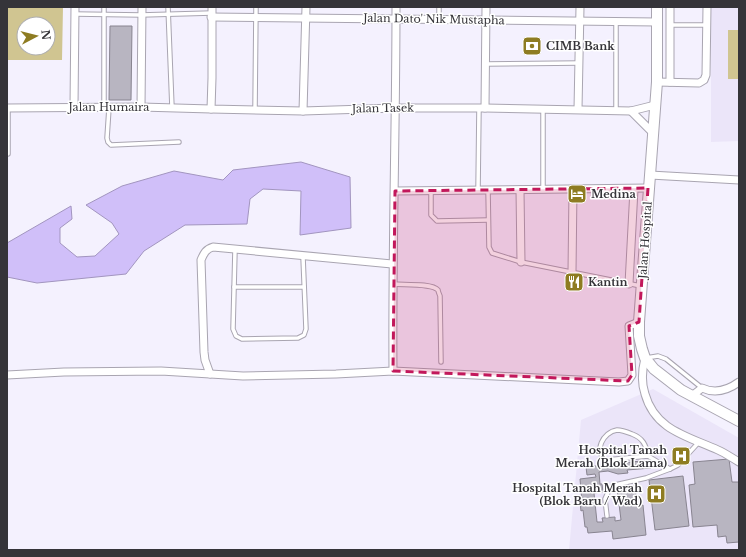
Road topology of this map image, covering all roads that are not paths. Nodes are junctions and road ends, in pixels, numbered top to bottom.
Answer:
1 (104, 7) edge
2 (168, 7) edge
3 (256, 7) edge
4 (306, 7) edge
5 (396, 7) edge
6 (439, 7) edge
7 (486, 7) edge
8 (580, 7) edge
9 (657, 7) edge
10 (670, 7) edge
11 (707, 7) edge
12 (75, 11) edge
13 (141, 11) edge
14 (212, 12) edge
15 (103, 14) junction
16 (168, 14) junction
17 (256, 18) junction
18 (305, 18) junction
19 (396, 18) junction
20 (439, 20) junction
21 (486, 20) junction
22 (580, 21) junction
23 (616, 21) junction
24 (658, 22) junction
25 (670, 25) junction
26 (707, 25) junction
27 (579, 63) junction
28 (486, 64) junction
29 (657, 82) junction
30 (670, 82) junction
31 (655, 105) junction
32 (74, 106) junction
33 (106, 107) junction
34 (141, 107) junction
35 (8, 108) edge
36 (172, 108) junction
37 (396, 108) junction
38 (482, 108) junction
39 (211, 109) junction
40 (543, 109) junction
41 (578, 109) junction
42 (255, 110) junction
43 (303, 111) junction
44 (616, 111) junction
45 (631, 111) junction
46 (653, 133) junction
47 (179, 142) dead end
48 (8, 154) dead end
49 (650, 175) junction
50 (739, 180) edge
51 (648, 188) junction
52 (573, 189) junction
53 (634, 189) junction
54 (478, 190) junction
55 (488, 190) junction
56 (520, 190) junction
57 (543, 190) junction
58 (395, 191) junction
59 (431, 191) junction
60 (488, 220) junction
61 (235, 250) junction
62 (302, 257) junction
63 (521, 262) junction
64 (392, 264) junction
65 (572, 272) junction
66 (392, 284) junction
67 (629, 284) junction
68 (641, 286) junction
69 (234, 287) junction
70 (304, 287) junction
71 (639, 322) junction
72 (645, 358) junction
73 (441, 362) dead end
74 (393, 371) junction
75 (210, 374) junction
76 (7, 375) edge
77 (739, 382) edge
78 (702, 388) junction
79 (693, 395) junction
80 (739, 421) edge
81 (699, 442) junction
82 (648, 456) junction
83 (739, 462) edge
84 (670, 469) junction
85 (608, 516) dead end

1 - 15 lane
2 - 16 lane
3 - 17 lane
4 - 18 street
5 - 19 street
6 - 20 lane
7 - 21 street
8 - 22 street
9 - 24 main road, Jalan Hospital
10 - 25 street
11 - 26 street
12 - 15 lane
12 - 32 street
13 - 15 lane
13 - 16 lane
13 - 34 street
14 - 16 lane
14 - 17 street, Jalan Dato' Nik Mustapha
14 - 39 street
15 - 33 lane
16 - 36 lane
17 - 18 street, Jalan Dato' Nik Mustapha
17 - 42 lane
18 - 19 street, Jalan Dato' Nik Mustapha
18 - 43 street
19 - 20 street, Jalan Dato' Nik Mustapha
19 - 37 street
20 - 21 street, Jalan Dato' Nik Mustapha
21 - 22 street, Jalan Dato' Nik Mustapha
21 - 28 street
22 - 23 street, Jalan Dato' Nik Mustapha
22 - 27 street
23 - 24 street, Jalan Dato' Nik Mustapha
23 - 44 lane
24 - 29 main road, Jalan Hospital
25 - 26 lane
25 - 30 street
26 - 30 street
27 - 28 lane
27 - 41 street
28 - 38 street
29 - 30 street
29 - 31 main road, Jalan Hospital
31 - 45 street, Jalan Tasek
31 - 46 main road, Jalan Hospital
32 - 33 street, Jalan Humaira
32 - 35 street, Jalan Humaira
33 - 34 street, Jalan Humaira
33 - 47 lane
34 - 36 street, Jalan Humaira
35 - 48 lane
36 - 39 street, Jalan Humaira
37 - 38 street, Jalan Tasek
37 - 43 street, Jalan Tasek
37 - 58 street
38 - 40 street, Jalan Tasek
38 - 54 lane
39 - 42 street, Jalan Tasek
40 - 41 street, Jalan Tasek
40 - 57 lane
41 - 44 street, Jalan Tasek
42 - 43 street, Jalan Tasek
44 - 45 street, Jalan Tasek
45 - 46 street
46 - 49 main road, Jalan Hospital
49 - 50 street
49 - 51 main road, Jalan Hospital
51 - 53 street
51 - 68 main road, Jalan Hospital
52 - 53 street
52 - 57 street
52 - 65 street
53 - 67 street
54 - 55 street
54 - 59 street
55 - 56 street
55 - 60 lane
56 - 57 street
56 - 63 street
58 - 59 street
58 - 64 street
59 - 60 lane
60 - 63 lane
61 - 62 street
61 - 69 lane
61 - 75 street
62 - 64 street
62 - 70 lane
63 - 65 lane
64 - 66 street
65 - 67 lane
66 - 73 lane
66 - 74 street
67 - 68 lane
68 - 71 main road, Jalan Hospital
69 - 70 lane
69 - 70 lane
71 - 72 main road, Jalan Hospital
71 - 74 street
72 - 78 lane
72 - 79 main road, Jalan Hospital
72 - 81 street
74 - 75 street
75 - 76 street
77 - 78 street
78 - 79 street
79 - 80 main road, Jalan Hospital
81 - 83 street
81 - 84 lane
82 - 82 lane
82 - 84 lane
84 - 85 lane

